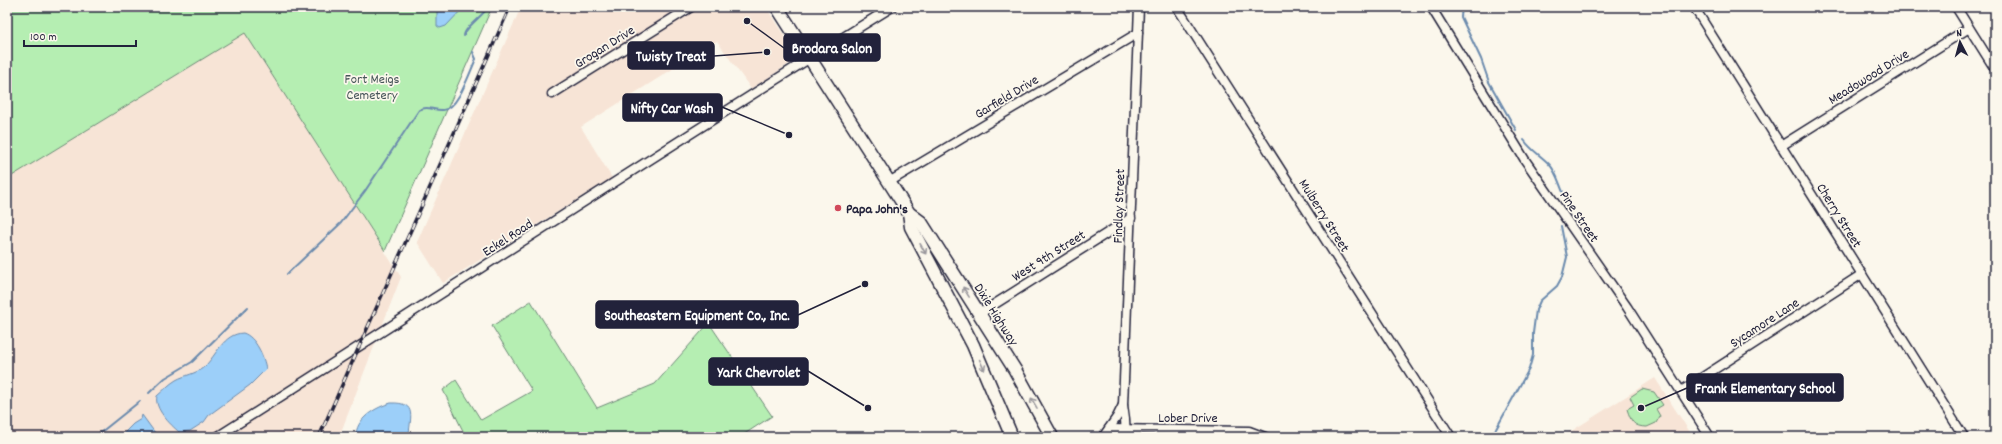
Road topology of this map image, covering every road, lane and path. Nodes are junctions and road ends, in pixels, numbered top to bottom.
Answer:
1 (691, 7) edge
2 (777, 7) edge
3 (892, 7) edge
4 (1138, 7) edge
5 (1177, 7) edge
6 (1431, 7) edge
7 (1694, 7) edge
8 (1956, 7) edge
9 (1969, 28) junction
10 (1138, 33) junction
11 (809, 58) junction
12 (1995, 69) edge
13 (552, 94) dead end
14 (1781, 146) junction
15 (889, 182) junction
16 (909, 213) junction
17 (1131, 218) junction
18 (1862, 274) junction
19 (979, 314) junction
20 (1681, 391) junction
21 (1122, 406) junction
22 (1109, 430) junction
23 (1126, 433) edge
24 (217, 437) edge
25 (1012, 437) edge
26 (1052, 437) edge
27 (1103, 437) edge
28 (1265, 437) edge
29 (1451, 437) edge
30 (1710, 437) edge
31 (1964, 437) edge

1 - 13 street, Grogan Drive
2 - 11 main road, Dixie Highway
3 - 11 street, Eckel Road
4 - 10 street, Findlay Street
5 - 29 street, Mulberry Street
6 - 20 street, Pine Street
7 - 14 street, Cherry Street
8 - 9 street
9 - 12 street
9 - 14 street, Meadowood Drive
10 - 15 street, Garfield Drive
10 - 17 street, Findlay Street
11 - 15 main road, Dixie Highway
11 - 24 street, Eckel Road
14 - 18 street, Cherry Street
15 - 16 main road, Dixie Highway
19 -> 16 main road, Dixie Highway
16 -> 25 main road, Dixie Highway
17 - 19 street, West 9th Street
17 - 21 street, Findlay Street
18 - 20 street, Sycamore Lane
18 - 31 street, Cherry Street
26 -> 19 main road, Dixie Highway
20 - 30 street, Pine Street
21 - 22 street, Findlay Street
21 - 23 street, Findlay Street
22 - 23 street, Lober Drive
22 - 27 street, Findlay Street
23 - 28 street, Lober Drive

